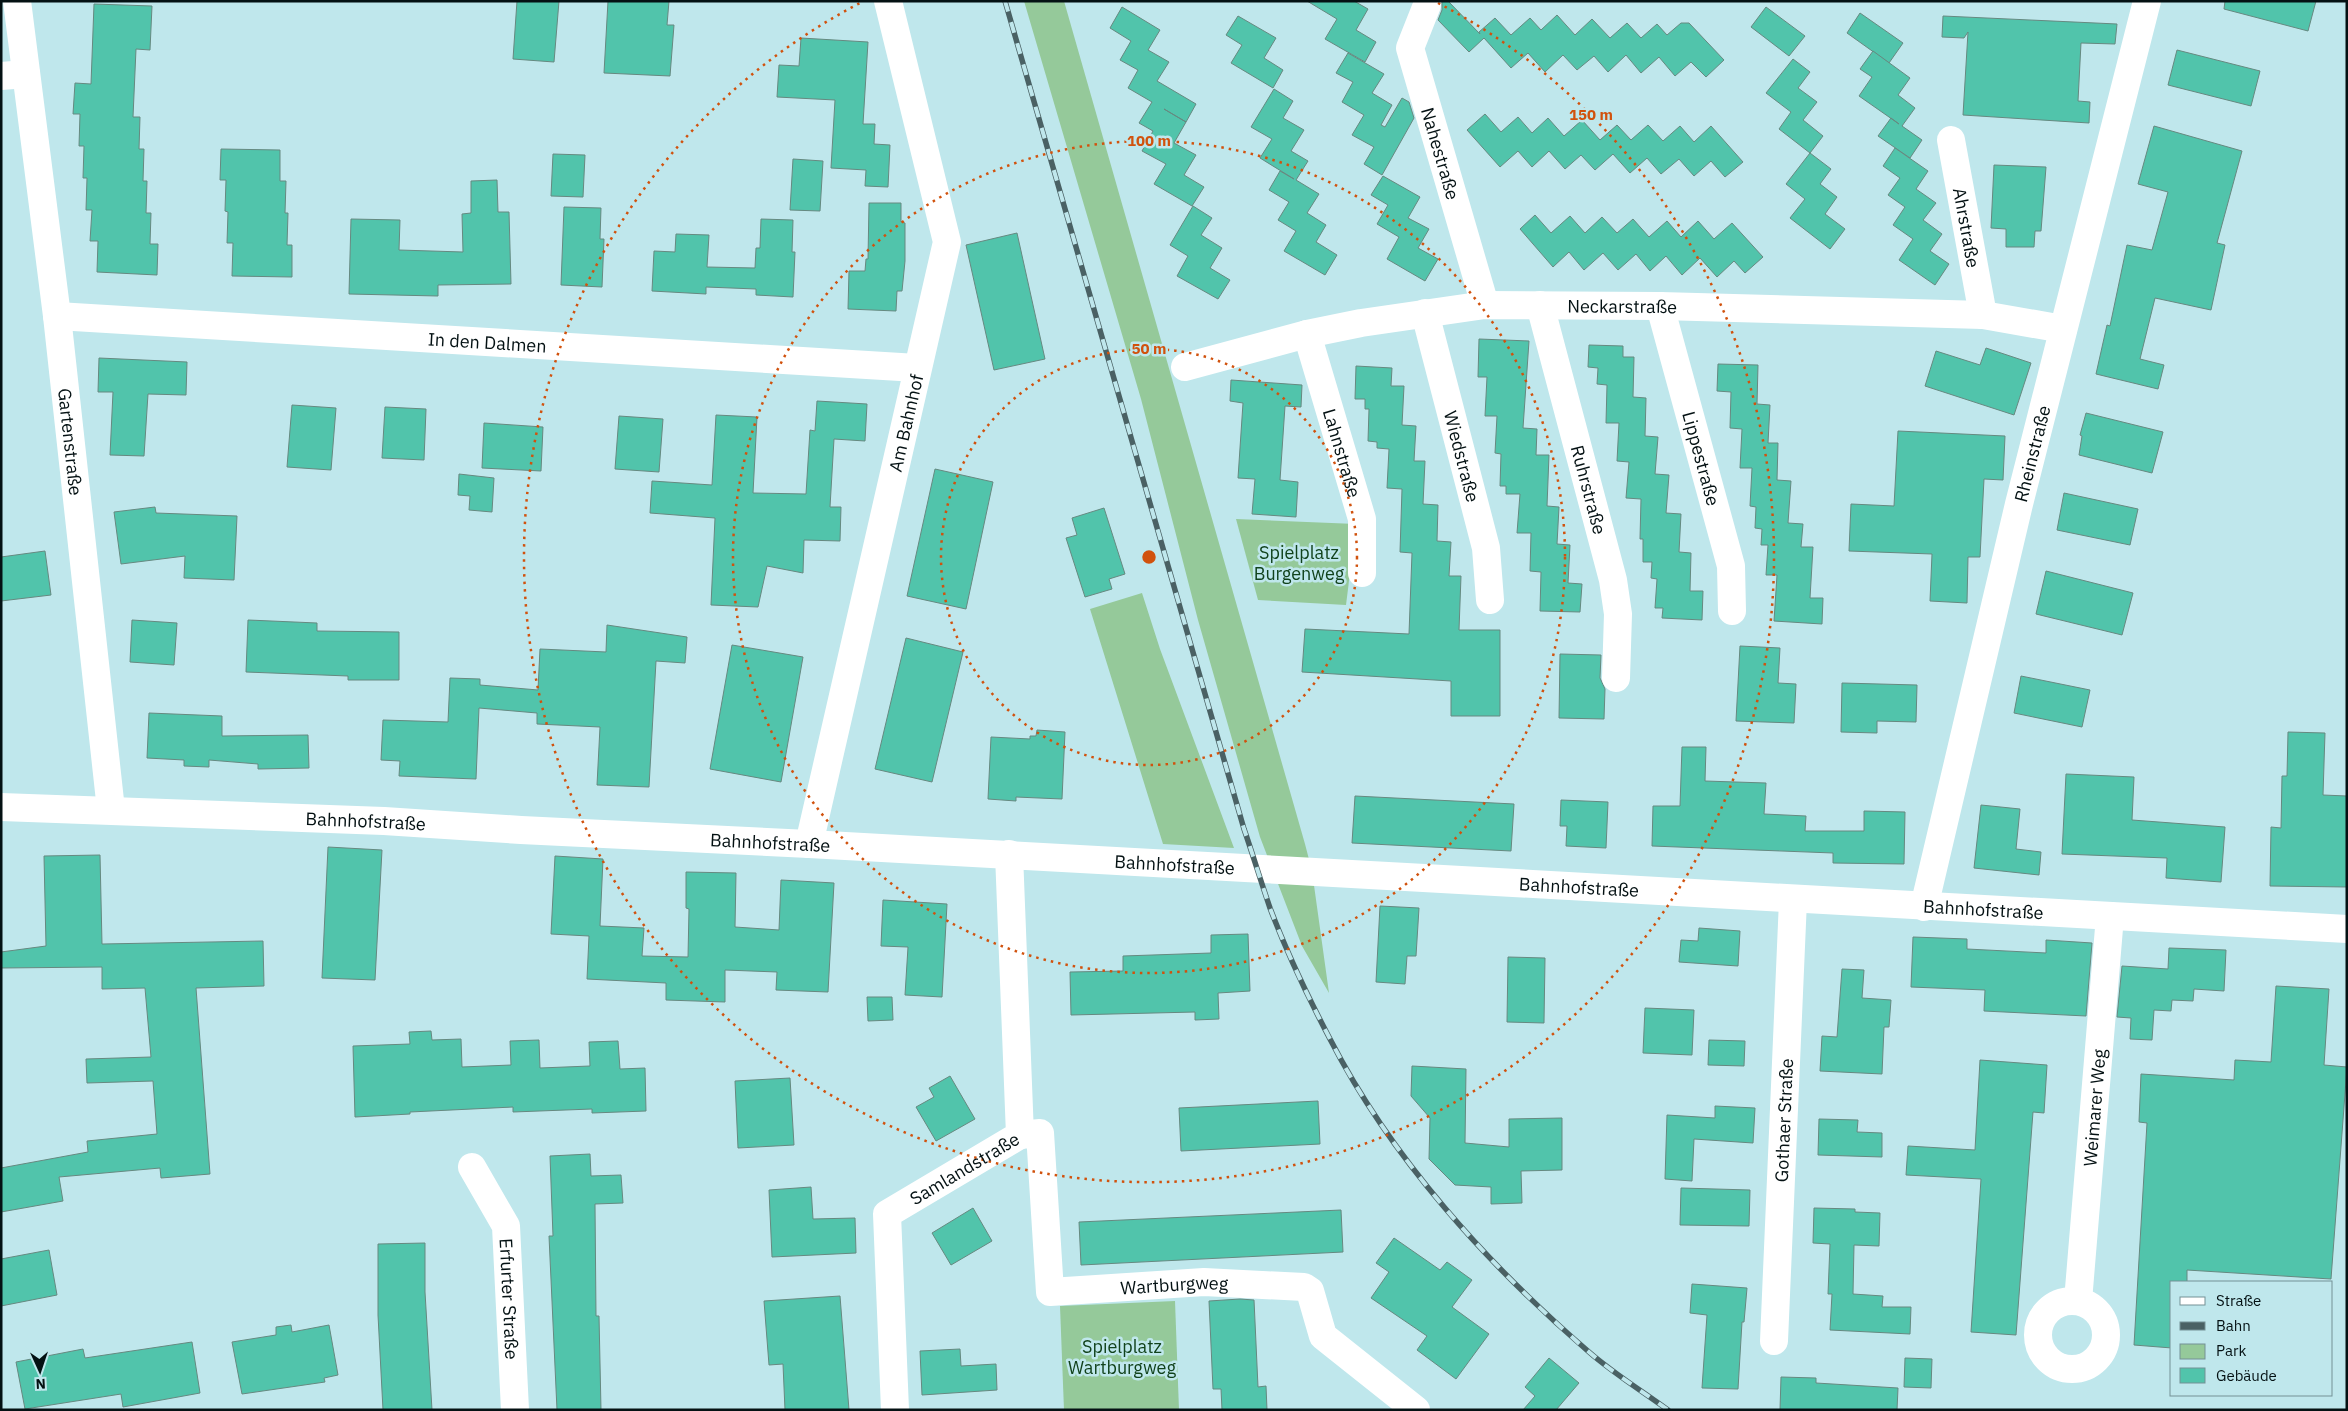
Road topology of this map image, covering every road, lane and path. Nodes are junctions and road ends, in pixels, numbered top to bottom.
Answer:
1 (17, 1) edge
2 (888, 1) edge
3 (2147, 1) edge
4 (1427, 5) dead end
5 (14, 75) edge
6 (1951, 140) dead end
7 (1485, 305) junction
8 (1540, 305) junction
9 (1660, 306) junction
10 (1425, 313) junction
11 (1983, 315) junction
12 (57, 316) junction
13 (2063, 330) junction
14 (1307, 334) junction
15 (1185, 367) dead end
16 (917, 368) junction
17 (1362, 573) dead end
18 (1490, 600) dead end
19 (1732, 611) dead end
20 (1616, 678) dead end
21 (1, 807) edge
22 (111, 810) junction
23 (810, 844) junction
24 (1009, 854) junction
25 (1793, 900) junction
26 (1924, 907) junction
27 (2110, 916) junction
28 (2347, 929) edge
29 (1020, 1135) junction
30 (472, 1167) dead end
31 (2078, 1301) dead end
32 (1774, 1341) dead end
33 (515, 1410) edge
34 (895, 1410) edge
35 (1416, 1410) edge

1 - 5 street, Gartenstraße
2 - 16 street, Am Bahnhof
3 - 13 street, Rheinstraße
4 - 7 street, Nahestraße
5 - 12 street, Gartenstraße
6 - 11 street, Ahrstraße
7 - 8 street, Neckarstraße
7 - 10 street, Neckarstraße
8 - 9 street, Neckarstraße
8 - 20 street, Ruhrstraße
9 - 11 street, Neckarstraße
9 - 19 street, Lippestraße
10 - 14 street, Neckarstraße
10 - 18 street, Wiedstraße
11 - 13 street, Neckarstraße
12 - 16 street, In den Dalmen
12 - 22 street, Gartenstraße
13 - 26 street, Rheinstraße
14 - 15 street, Neckarstraße
14 - 17 street, Lahnstraße
16 - 23 street, Am Bahnhof
21 - 22 street, Bahnhofstraße
22 - 23 street, Bahnhofstraße
23 - 24 street, Bahnhofstraße
24 - 25 street, Bahnhofstraße
24 - 29 street, Samlandstraße
25 - 26 street, Bahnhofstraße
25 - 32 street, Gothaer Straße
26 - 27 street, Bahnhofstraße
27 - 28 street, Bahnhofstraße
27 - 31 street, Weimarer Weg
29 - 34 street, Samlandstraße
29 - 35 street, Wartburgweg
30 - 33 street, Erfurter Straße

